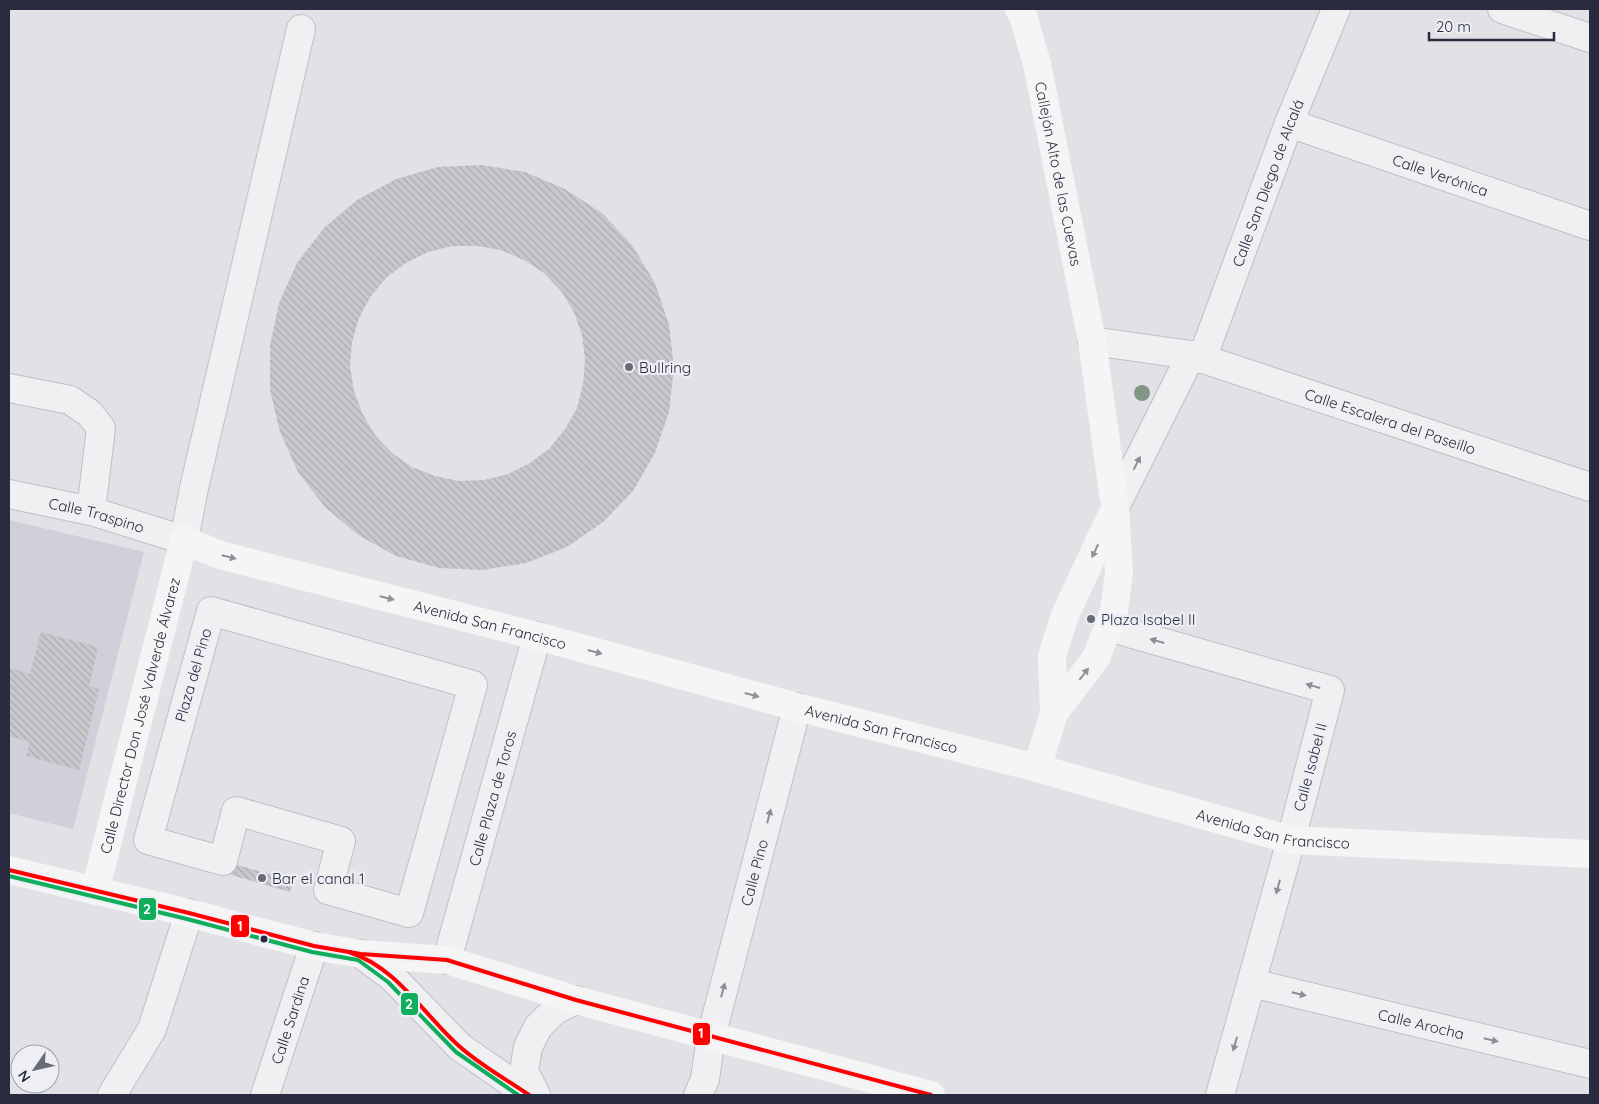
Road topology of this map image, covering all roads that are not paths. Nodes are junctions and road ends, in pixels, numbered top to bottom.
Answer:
1 (1019, 9) edge
2 (1336, 9) edge
3 (1502, 9) edge
4 (301, 29) dead end
5 (1590, 38) edge
6 (1289, 123) junction
7 (1590, 226) edge
8 (1092, 341) junction
9 (1196, 357) junction
10 (9, 388) edge
11 (1590, 487) edge
12 (9, 494) edge
13 (1115, 506) junction
14 (91, 511) junction
15 (184, 540) junction
16 (1108, 627) junction
17 (537, 636) junction
18 (797, 707) junction
19 (1054, 712) junction
20 (1036, 768) junction
21 (1291, 840) junction
22 (1590, 854) edge
23 (9, 870) edge
24 (95, 891) junction
25 (189, 913) junction
26 (409, 913) joint
27 (314, 946) junction
28 (361, 954) junction
29 (447, 960) junction
30 (1252, 983) junction
31 (576, 1000) junction
32 (711, 1037) junction
33 (1590, 1064) edge
34 (112, 1095) edge
35 (265, 1095) edge
36 (529, 1095) edge
37 (536, 1095) edge
38 (698, 1095) edge
39 (931, 1095) edge
40 (1220, 1095) edge

1 - 8 street, Callejón Alto de las Cuevas
2 - 6 street, Calle San Diego de Alcalá
3 - 5 street
4 - 15 street
6 - 7 street, Calle Verónica
6 - 9 street, Calle San Diego de Alcalá
8 - 9 street
8 - 13 street, Callejón Alto de las Cuevas
9 - 11 street, Calle Escalera del Paseillo
13 -> 9 street
10 - 14 street
12 - 14 street, Calle Traspino
13 - 16 street
13 -> 19 street
14 - 15 street, Calle Traspino
15 -> 17 street, Avenida San Francisco
15 - 24 street, Calle Director Don José Valverde Álvarez
19 -> 16 street
21 -> 16 street, Calle Isabel II
17 -> 18 street, Avenida San Francisco
17 - 29 street, Calle Plaza de Toros
18 - 20 street, Avenida San Francisco
32 -> 18 street, Calle Pino
19 - 20 street
20 - 21 street, Avenida San Francisco
21 - 22 street, Avenida San Francisco
21 -> 30 street, Calle Isabel II
23 - 24 street
24 - 25 street
25 - 27 street
25 - 34 street
26 - 26 street, Plaza del Pino
27 - 28 street
27 - 35 street, Calle Sardina
28 - 29 street
28 - 36 street
29 - 31 street
30 -> 33 street, Calle Arocha
30 -> 40 street, Calle Isabel II
31 - 32 street
31 - 37 street
32 - 38 street, Calle Pino
32 - 39 street

